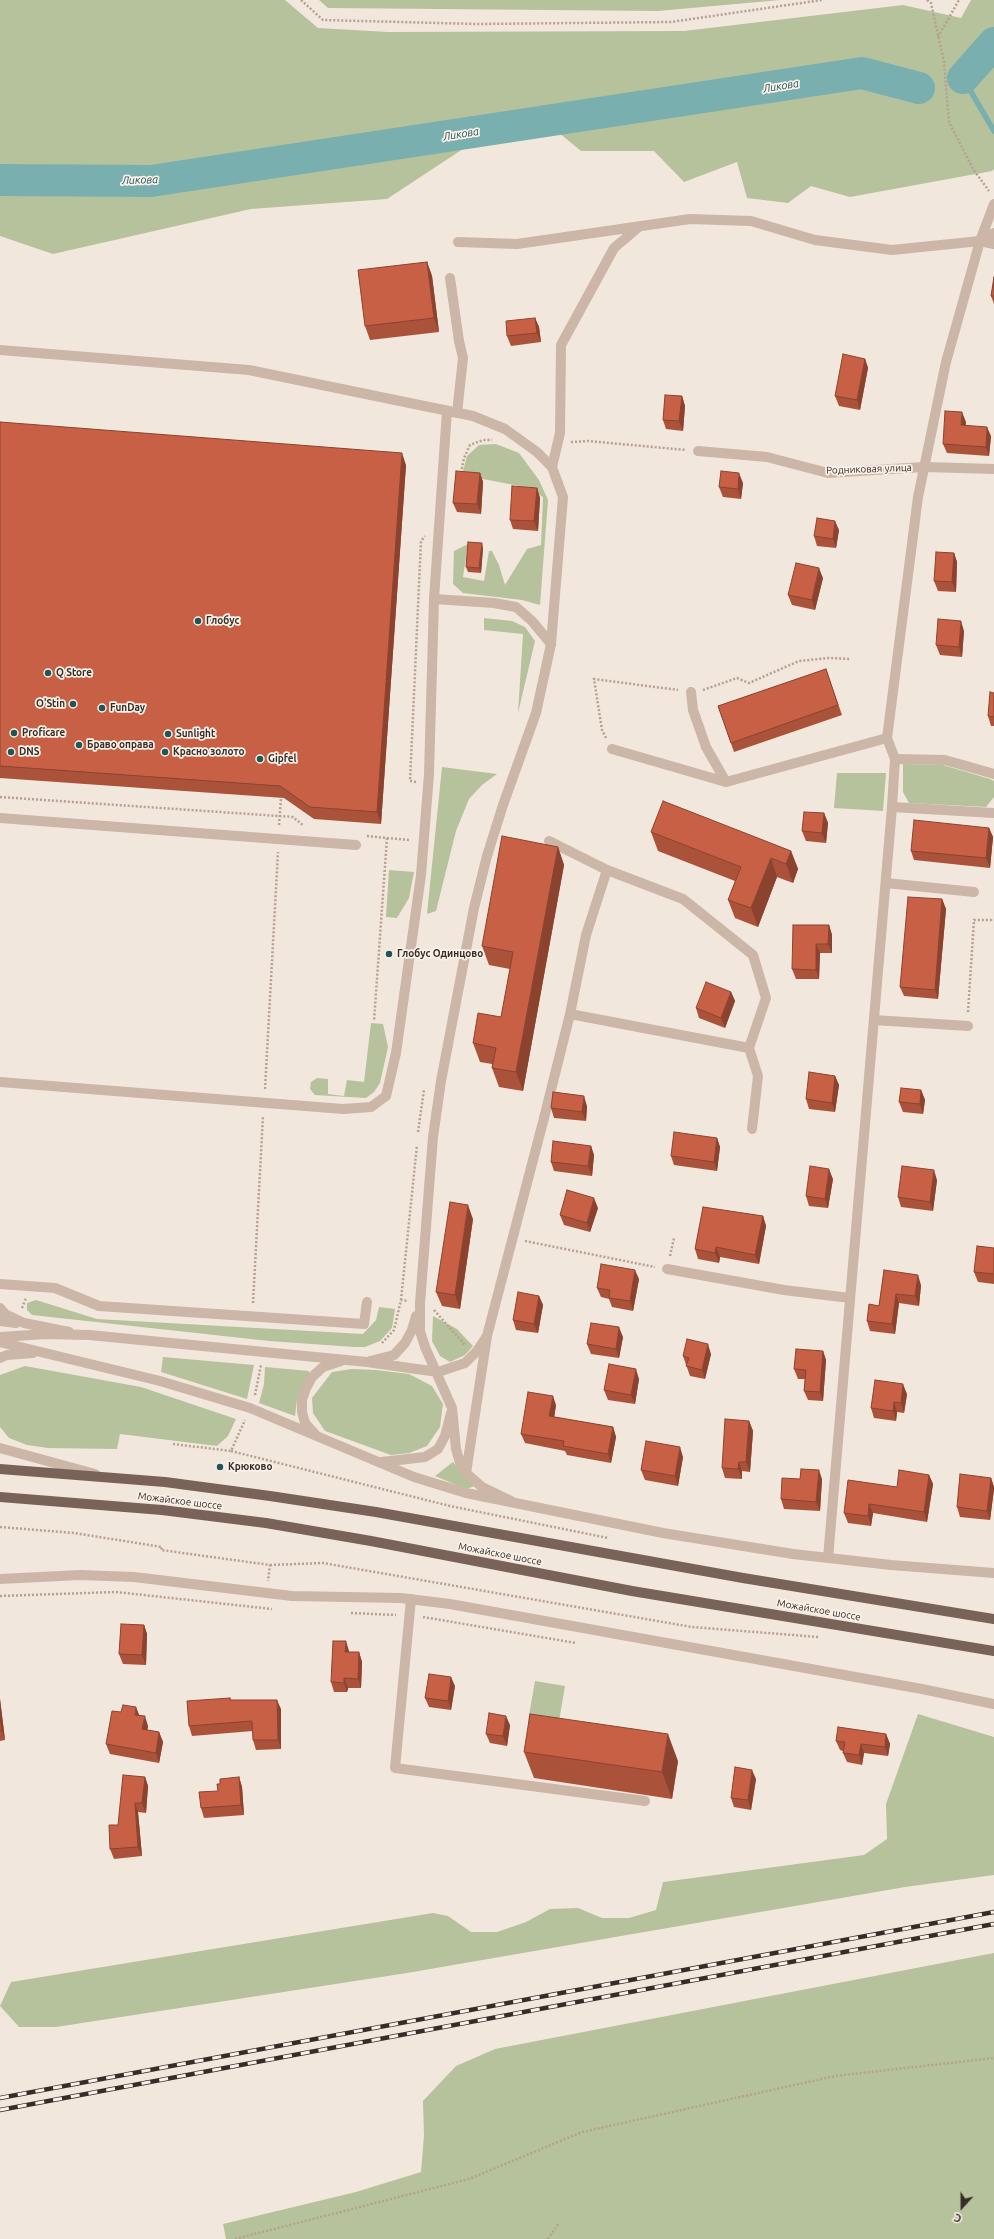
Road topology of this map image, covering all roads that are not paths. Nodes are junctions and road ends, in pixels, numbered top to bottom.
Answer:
1 (994, 204) edge
2 (640, 226) junction
3 (994, 233) edge
4 (980, 241) junction
5 (458, 242) dead end
6 (994, 244) edge
7 (450, 278) dead end
8 (0, 350) edge
9 (447, 411) junction
10 (457, 413) junction
11 (698, 451) road end
12 (552, 467) junction
13 (924, 467) junction
14 (994, 469) edge
15 (434, 599) junction
16 (551, 644) junction
17 (691, 692) dead end
18 (887, 738) junction
19 (612, 749) dead end
20 (896, 759) junction
21 (994, 774) edge
22 (726, 782) junction
23 (892, 807) junction
24 (994, 813) edge
25 (0, 818) edge
26 (549, 840) dead end
27 (356, 845) dead end
28 (607, 870) junction
29 (886, 883) junction
30 (974, 892) dead end
31 (570, 1014) junction
32 (874, 1020) junction
33 (968, 1026) road end
34 (749, 1048) junction
35 (0, 1082) edge
36 (752, 1129) dead end
37 (667, 1269) road end
38 (0, 1284) edge
39 (850, 1298) junction
40 (367, 1302) dead end
41 (420, 1303) junction
42 (0, 1308) edge
43 (0, 1321) edge
44 (24, 1323) junction
45 (89, 1335) junction
46 (487, 1336) junction
47 (0, 1337) edge
48 (0, 1342) edge
49 (45, 1352) junction
50 (0, 1358) edge
51 (345, 1360) junction
52 (367, 1362) junction
53 (438, 1372) junction
54 (452, 1408) junction
55 (317, 1437) junction
56 (0, 1448) edge
57 (376, 1463) junction
58 (0, 1469) edge
59 (466, 1473) junction
60 (107, 1477) junction
61 (0, 1497) edge
62 (13, 1498) junction
63 (511, 1501) junction
64 (0, 1504) edge
65 (828, 1558) junction
66 (994, 1573) edge
67 (0, 1579) edge
68 (411, 1599) junction
69 (994, 1619) edge
70 (994, 1651) edge
71 (994, 1704) edge
72 (645, 1801) dead end

1 - 4 street
2 - 4 street
2 - 5 street
2 - 12 street
3 - 4 street
4 - 6 street
4 - 13 street
7 - 10 street
8 - 9 street
9 - 10 street
9 - 15 street
10 - 12 street
11 - 13 street, Родниковая улица
12 - 16 street
13 - 14 street, Родниковая улица
13 - 18 street
15 - 16 street
15 - 35 street
16 - 41 street
17 - 22 street
18 - 20 street
18 - 22 street
19 - 22 street
20 - 21 street
20 - 23 street
23 - 24 street
23 - 29 street
25 - 27 street
26 - 28 street
28 - 31 street
28 - 34 street
29 - 30 street
29 - 32 street
31 - 34 street
31 - 46 street
32 - 33 street
32 - 39 street
34 - 36 street
37 - 39 street
38 - 40 street
39 - 65 street
41 - 52 street
41 - 53 street
42 - 44 street
43 - 44 street
44 - 45 street
45 - 47 street
45 - 51 street
46 - 53 street
46 - 59 street
48 - 49 street
49 - 50 street
49 - 55 street
51 - 52 street
51 - 55 street
52 - 53 street
53 - 54 street
54 - 57 street
54 - 59 street
55 - 57 street
56 - 60 street
57 - 63 street
58 - 60 main road, Можайское шоссе
59 - 63 street
60 - 69 main road, Можайское шоссе
61 - 62 main road, Можайское шоссе
62 - 64 street
62 - 70 main road, Можайское шоссе
63 - 65 street
65 - 66 street
67 - 68 street
68 - 71 street
68 - 72 street

